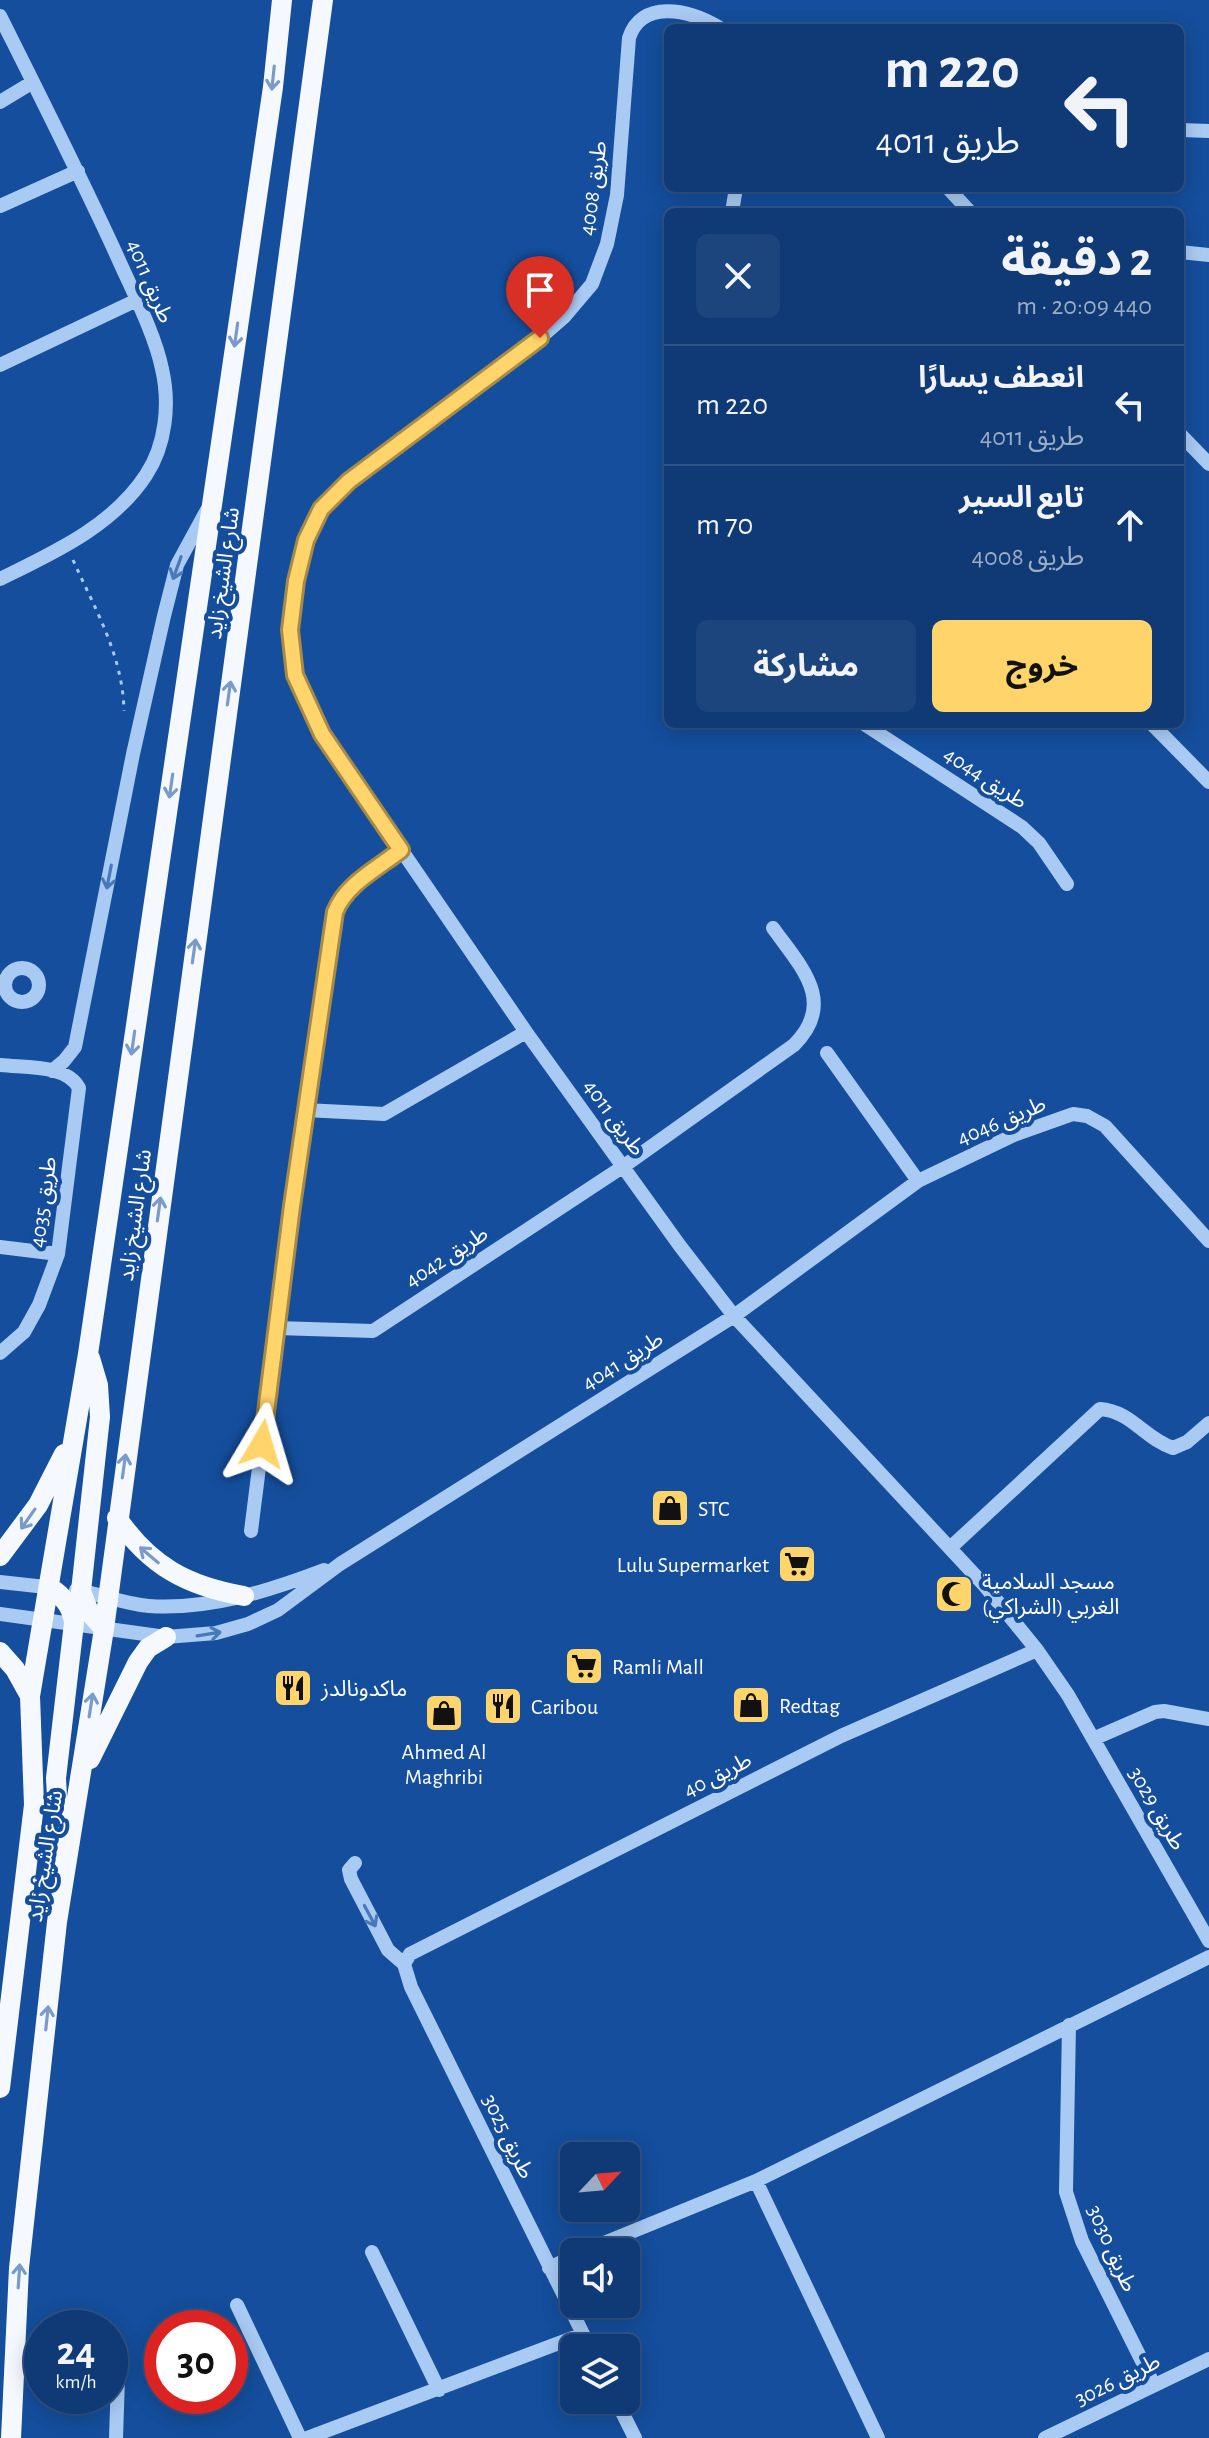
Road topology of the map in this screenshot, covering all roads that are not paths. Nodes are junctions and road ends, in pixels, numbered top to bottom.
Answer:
1 (282, 0) edge
2 (323, 0) edge
3 (649, 4) edge
4 (0, 16) edge
5 (712, 24) edge
6 (33, 82) junction
7 (0, 102) edge
8 (1184, 130) edge
9 (1209, 131) edge
10 (78, 171) junction
11 (952, 192) edge
12 (0, 206) edge
13 (966, 208) edge
14 (1184, 252) edge
15 (1209, 255) edge
16 (137, 300) junction
17 (0, 365) edge
18 (1184, 438) edge
19 (1209, 464) edge
20 (213, 499) junction
21 (0, 579) edge
22 (295, 675) joint
23 (870, 728) edge
24 (1156, 728) edge
25 (1209, 782) edge
26 (401, 850) junction
27 (1067, 884) dead end
28 (773, 928) dead end
29 (0, 967) edge
30 (20, 968) dead end
31 (526, 1032) junction
32 (827, 1053) dead end
33 (0, 1065) edge
34 (52, 1071) junction
35 (305, 1110) junction
36 (624, 1166) junction
37 (918, 1181) junction
38 (1209, 1241) edge
39 (0, 1247) edge
40 (58, 1254) junction
41 (734, 1316) junction
42 (277, 1328) junction
43 (0, 1353) edge
44 (88, 1354) junction
45 (1209, 1423) edge
46 (75, 1429) junction
47 (117, 1518) junction
48 (251, 1531) dead end
49 (950, 1548) junction
50 (0, 1556) edge
51 (340, 1564) junction
52 (0, 1582) edge
53 (49, 1587) junction
54 (81, 1591) junction
55 (244, 1596) junction
56 (108, 1599) junction
57 (0, 1614) edge
58 (44, 1619) junction
59 (74, 1623) junction
60 (104, 1629) junction
61 (166, 1637) junction
62 (1037, 1650) junction
63 (0, 1652) edge
64 (30, 1696) junction
65 (1209, 1719) edge
66 (1093, 1739) junction
67 (80, 1780) junction
68 (355, 1863) dead end
69 (63, 1886) junction
70 (1209, 1941) edge
71 (1209, 1957) edge
72 (404, 1964) junction
73 (1069, 2025) junction
74 (0, 2088) edge
75 (756, 2181) junction
76 (616, 2238) edge
77 (372, 2252) dead end
78 (560, 2263) edge
79 (549, 2268) junction
80 (237, 2305) dead end
81 (582, 2334) edge
82 (560, 2350) edge
83 (1209, 2359) edge
84 (1154, 2385) junction
85 (439, 2390) junction
86 (117, 2414) edge
87 (623, 2414) edge
88 (11, 2438) edge
89 (116, 2438) edge
90 (300, 2438) edge
91 (307, 2438) edge
92 (635, 2438) edge
93 (878, 2438) edge
94 (1045, 2438) edge

1 -> 20 main road, شارع الشيخ زايد
47 -> 2 main road, شارع الشيخ زايد
3 - 5 street
3 - 22 street, طريق 4008
4 - 6 street, طريق 4011
6 - 7 street
6 - 10 street, طريق 4011
8 - 9 street
10 - 12 street
10 - 16 street, طريق 4011
11 - 13 street
14 - 15 street
16 - 17 street
16 - 21 street, طريق 4011
18 - 19 street
20 -> 34 street
20 -> 44 main road, شارع الشيخ زايد
22 - 26 street, طريق 4011
23 - 27 street, طريق 4044
24 - 25 street
26 - 31 street, طريق 4011
26 - 35 street
28 - 36 street, طريق 4042
29 - 30 street
31 - 35 street
31 - 36 street, طريق 4011
32 - 37 street
33 - 34 street
34 - 40 street, طريق 4035
35 - 42 street
36 - 41 street, طريق 4011
36 - 42 street, طريق 4042
37 - 38 street, طريق 4046
37 - 41 street, طريق 4041
39 - 40 street
40 - 43 street, طريق 4035
41 - 49 street, طريق 4011
41 - 51 street, طريق 4041
42 - 48 street
44 - 46 main road, شارع الشيخ زايد
44 - 54 main road
45 - 49 street
46 -> 50 main road
46 - 53 main road, شارع الشيخ زايد
55 -> 47 main road
47 - 56 main road, شارع الشيخ زايد
49 - 62 street, طريق 4011
51 - 55 street, طريق 4041
61 -> 51 street, طريق 4041
52 - 53 street, طريق 4041
53 - 54 street, طريق 4041
53 - 58 main road, شارع الشيخ زايد
53 - 59 main road
54 - 56 street, طريق 4041
54 - 60 main road
55 - 56 street, طريق 4041
56 - 60 main road, شارع الشيخ زايد
57 - 58 street, طريق 4041
58 - 59 street, طريق 4041
58 - 64 main road, شارع الشيخ زايد
59 - 60 street, طريق 4041
59 - 69 main road
60 - 61 street, طريق 4041
67 -> 60 main road, شارع الشيخ زايد
61 - 67 main road
62 - 66 street, طريق 4011
62 - 72 street, طريق 40
63 - 64 main road
64 - 74 main road, شارع الشيخ زايد
65 - 66 street
66 - 70 street, طريق 3029
67 - 69 main road, شارع الشيخ زايد
68 -> 72 street, طريق 3025
88 -> 69 main road, شارع الشيخ زايد
71 - 73 street
72 - 79 street, طريق 3025
73 - 75 street
73 - 84 street, طريق 3030
75 - 76 street
75 - 93 street
77 - 85 street
78 - 79 street
79 - 81 street, طريق 3025
80 - 90 street
82 - 85 street
83 - 84 street, طريق 3026
84 - 94 street, طريق 3026
85 - 91 street
86 - 89 street
87 - 92 street

